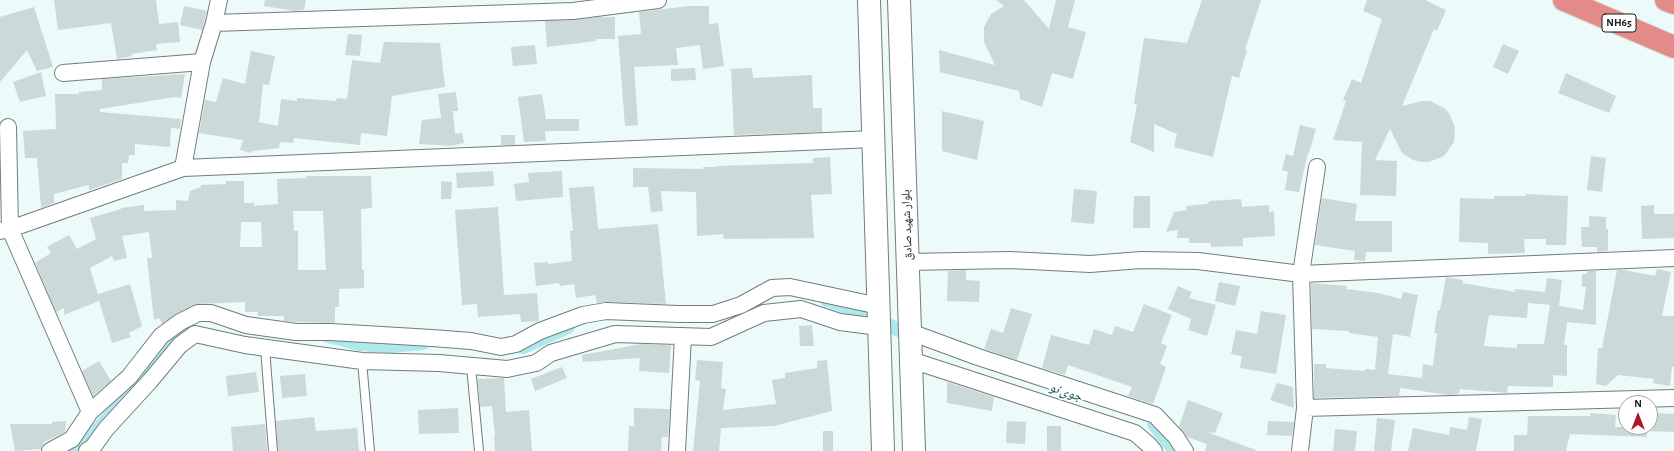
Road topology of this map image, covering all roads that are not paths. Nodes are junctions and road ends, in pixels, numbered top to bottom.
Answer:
1 (219, 0) edge
2 (658, 0) edge
3 (869, 0) edge
4 (899, 0) edge
5 (1564, 0) edge
6 (1666, 0) edge
7 (1674, 4) edge
8 (214, 23) junction
9 (1674, 47) edge
10 (202, 62) junction
11 (63, 73) dead end
12 (8, 127) dead end
13 (874, 139) junction
14 (1317, 166) dead end
15 (183, 168) junction
16 (5, 230) edge
17 (1674, 258) edge
18 (908, 262) junction
19 (1301, 274) junction
20 (879, 316) junction
21 (910, 332) junction
22 (683, 336) junction
23 (265, 348) junction
24 (911, 360) junction
25 (362, 361) junction
26 (471, 366) junction
27 (1674, 398) edge
28 (1305, 408) junction
29 (90, 412) junction
30 (91, 450) edge
31 (50, 451) edge
32 (273, 451) edge
33 (370, 451) edge
34 (479, 451) edge
35 (677, 451) edge
36 (883, 451) edge
37 (914, 451) edge
38 (1154, 451) edge
39 (1185, 451) edge
40 (1300, 451) edge

1 - 8 street
2 - 8 street
3 - 13 main road
4 - 18 main road, بلوار شهید صادق
5 - 9 highway, NH65
6 - 7 highway
8 - 10 street
10 - 11 street
10 - 15 street
12 - 16 street
13 - 15 street
13 - 20 main road
14 - 19 street
15 - 16 street
16 - 29 street
17 - 19 street
18 - 19 street
18 - 21 main road, بلوار شهید صادق
19 - 28 street
20 - 22 street
20 - 29 street
20 - 36 main road
21 - 24 main road, بلوار شهید صادق
21 - 39 street
22 - 26 street
22 - 35 street
23 - 25 street
23 - 30 street
23 - 32 lane
24 - 37 main road, بلوار شهید صادق
24 - 38 street
25 - 26 street
25 - 33 lane
26 - 34 lane
27 - 28 street
28 - 40 street
29 - 31 street

